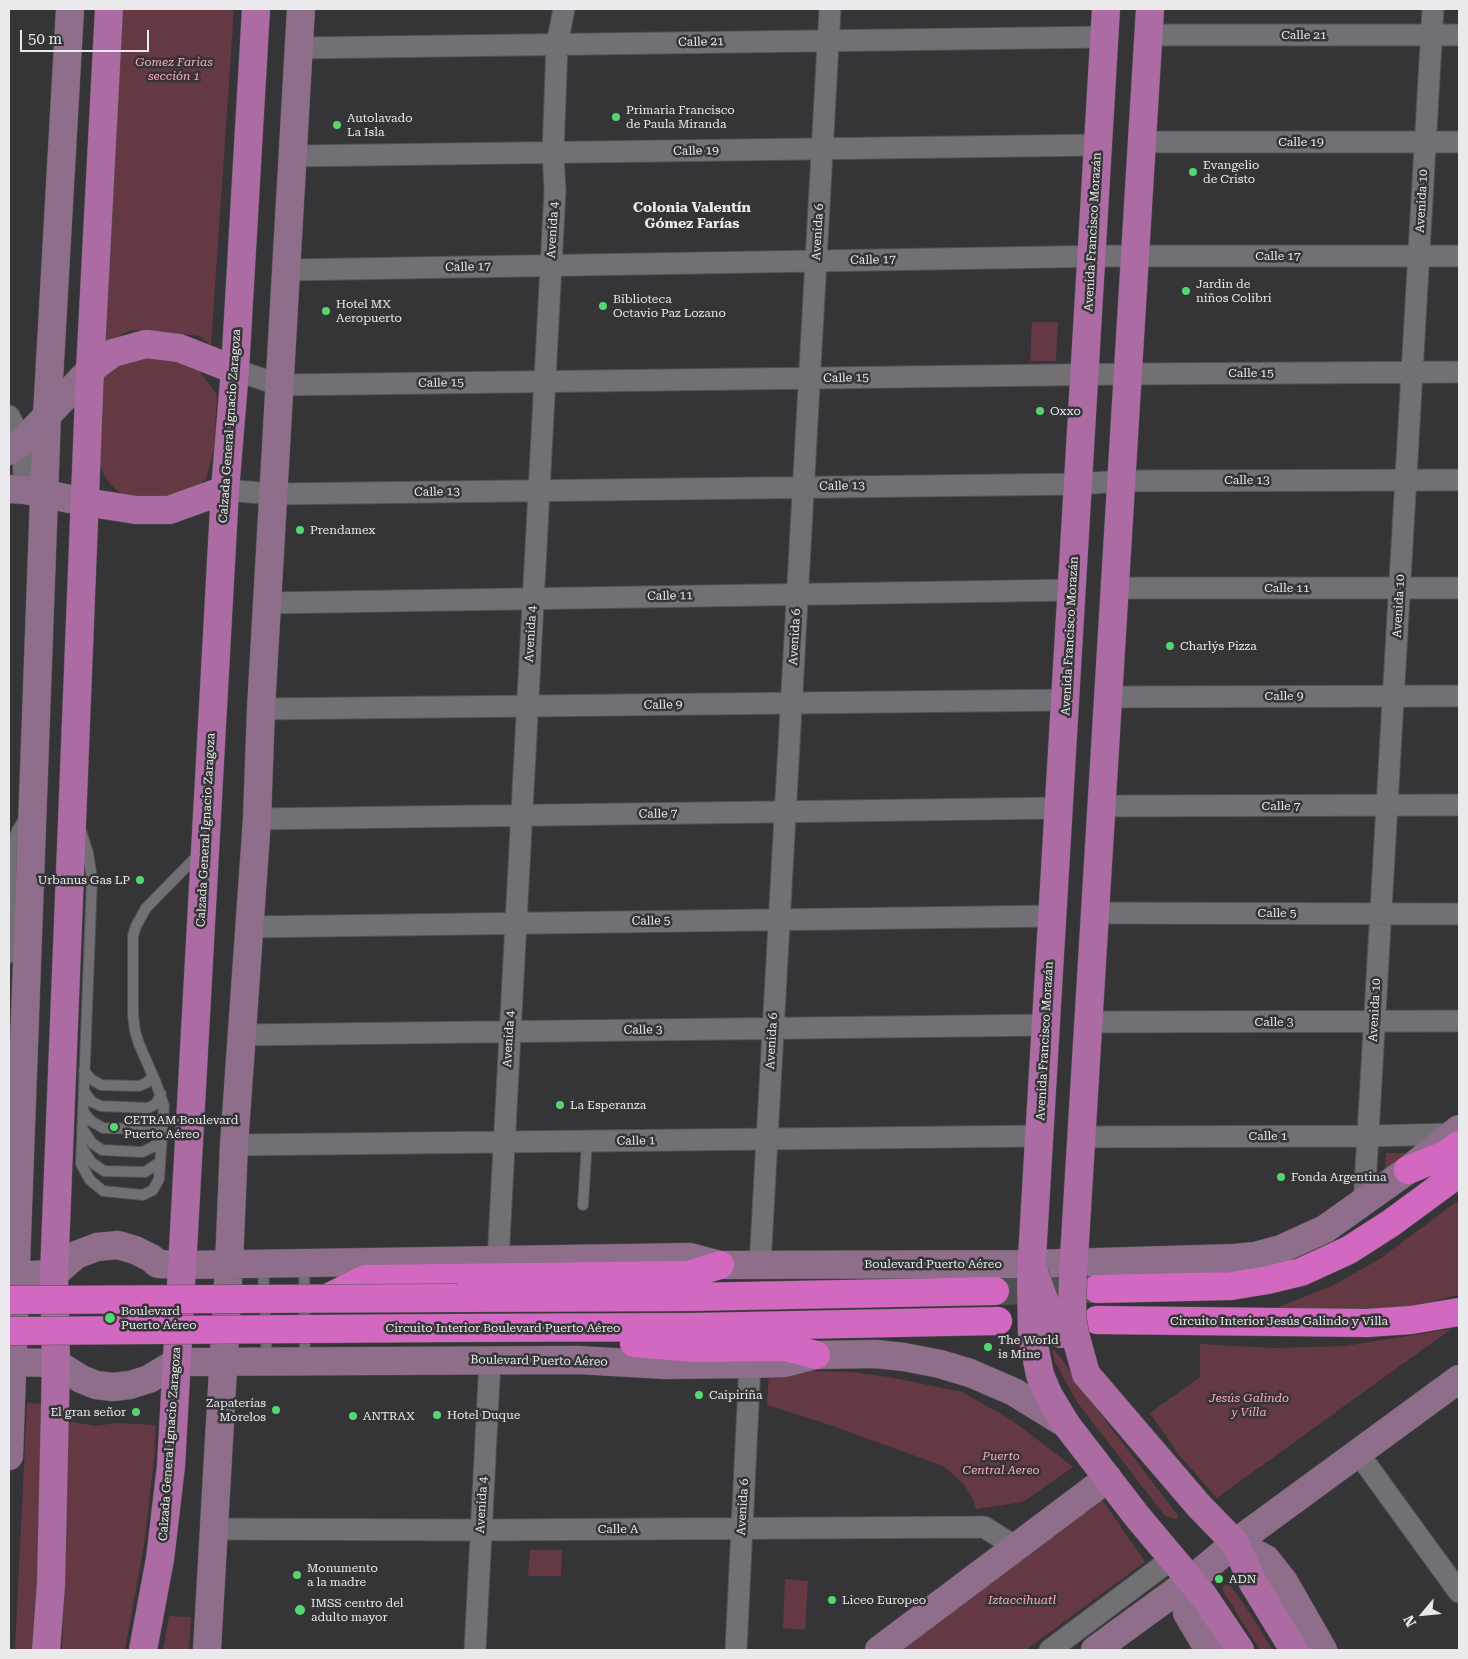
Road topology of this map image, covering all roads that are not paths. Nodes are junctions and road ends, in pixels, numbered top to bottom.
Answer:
1 (70, 9) edge
2 (109, 9) edge
3 (256, 9) edge
4 (301, 9) edge
5 (564, 9) edge
6 (830, 9) edge
7 (1106, 9) edge
8 (1433, 9) edge
9 (1149, 22) edge
10 (1432, 35) junction
11 (1459, 35) edge
12 (1104, 37) junction
13 (829, 41) junction
14 (547, 44) junction
15 (298, 48) junction
16 (1142, 142) junction
17 (1426, 142) junction
18 (1459, 142) edge
19 (1098, 145) junction
20 (822, 149) junction
21 (544, 153) junction
22 (294, 156) junction
23 (1135, 256) junction
24 (1419, 256) junction
25 (1459, 256) edge
26 (1092, 257) junction
27 (816, 261) junction
28 (551, 266) junction
29 (287, 270) junction
30 (90, 370) junction
31 (235, 370) junction
32 (1459, 372) edge
33 (1412, 373) junction
34 (1128, 374) junction
35 (1085, 375) junction
36 (810, 379) junction
37 (545, 382) junction
38 (280, 385) junction
39 (47, 415) junction
40 (9, 416) edge
41 (15, 446) edge
42 (1406, 480) junction
43 (1459, 480) edge
44 (1122, 481) junction
45 (1079, 484) junction
46 (804, 487) junction
47 (225, 490) junction
48 (539, 490) junction
49 (26, 491) edge
50 (273, 494) junction
51 (85, 502) junction
52 (1115, 588) junction
53 (1400, 588) junction
54 (1459, 588) edge
55 (1072, 590) junction
56 (798, 594) junction
57 (533, 598) junction
58 (267, 603) junction
59 (1394, 696) junction
60 (1459, 696) edge
61 (1109, 697) junction
62 (1066, 700) junction
63 (791, 703) junction
64 (527, 706) junction
65 (261, 710) junction
66 (1387, 805) junction
67 (1459, 805) edge
68 (73, 806) junction
69 (1102, 806) junction
70 (1059, 808) junction
71 (33, 811) junction
72 (785, 812) junction
73 (521, 816) junction
74 (257, 820) junction
75 (205, 848) junction
76 (1096, 912) junction
77 (1381, 914) junction
78 (1459, 914) edge
79 (1053, 916) junction
80 (779, 920) junction
81 (516, 923) junction
82 (249, 927) junction
83 (9, 958) edge
84 (1459, 1021) edge
85 (1089, 1022) junction
86 (1375, 1022) junction
87 (1046, 1026) junction
88 (773, 1029) junction
89 (510, 1032) junction
90 (240, 1035) junction
91 (84, 1071) junction
92 (154, 1077) junction
93 (83, 1090) junction
94 (160, 1094) junction
95 (83, 1111) junction
96 (163, 1118) junction
97 (82, 1128) junction
98 (1039, 1136) junction
99 (1368, 1136) junction
100 (1457, 1136) edge
101 (1082, 1137) junction
102 (162, 1139) junction
103 (767, 1140) junction
104 (586, 1141) junction
105 (504, 1142) junction
106 (234, 1145) junction
107 (82, 1148) junction
108 (160, 1162) junction
109 (1408, 1170) joint
110 (1459, 1172) edge
111 (1364, 1203) junction
112 (583, 1205) dead end
113 (498, 1260) junction
114 (304, 1263) junction
115 (229, 1264) junction
116 (263, 1264) junction
117 (181, 1265) junction
118 (720, 1265) junction
119 (760, 1265) junction
120 (1073, 1268) junction
121 (1033, 1271) junction
122 (54, 1274) junction
123 (11, 1284) edge
124 (1097, 1289) tunnel mouth
125 (995, 1291) tunnel mouth
126 (325, 1299) junction
127 (1458, 1312) edge
128 (1097, 1320) tunnel mouth
129 (998, 1321) tunnel mouth
130 (580, 1327) junction
131 (9, 1330) edge
132 (1068, 1334) junction
133 (816, 1355) junction
134 (490, 1360) junction
135 (267, 1361) junction
136 (305, 1361) junction
137 (10, 1362) edge
138 (177, 1362) junction
139 (222, 1362) junction
140 (56, 1363) junction
141 (750, 1364) junction
142 (1459, 1379) edge
143 (1066, 1424) junction
144 (1358, 1453) junction
145 (9, 1456) edge
146 (1108, 1478) junction
147 (742, 1528) junction
148 (214, 1529) junction
149 (481, 1530) junction
150 (1234, 1543) junction
151 (1016, 1547) junction
152 (1173, 1558) junction
153 (1191, 1580) junction
154 (1457, 1599) edge
155 (46, 1650) edge
156 (143, 1650) edge
157 (207, 1650) edge
158 (475, 1650) edge
159 (736, 1650) edge
160 (879, 1650) edge
161 (1050, 1650) edge
162 (1095, 1650) edge
163 (1210, 1650) edge
164 (1240, 1650) edge
165 (1294, 1650) edge
166 (1323, 1650) edge

1 - 39 main road
2 - 30 main road
3 - 31 main road, Calzada General Ignacio Zaragoza
4 - 15 main road
5 - 14 street, Avenida 4
6 - 13 street, Avenida 6
7 - 12 main road, Avenida Francisco Morazán
8 - 10 street, Avenida 10
9 - 10 street, Calle 21
9 - 16 main road
10 - 11 street, Calle 21
10 - 17 street, Avenida 10
12 - 13 street, Calle 21
12 - 19 main road, Avenida Francisco Morazán
13 - 14 street, Calle 21
13 - 20 street, Avenida 6
14 - 15 street, Calle 21
14 - 21 street, Avenida 4
15 - 22 main road
16 - 17 street, Calle 19
16 - 23 main road
17 - 18 street, Calle 19
17 - 24 street, Avenida 10
19 - 20 street, Calle 19
19 - 26 main road, Avenida Francisco Morazán
20 - 21 street, Calle 19
20 - 27 street, Avenida 6
21 - 22 street, Calle 19
21 - 28 street, Avenida 4
22 - 29 main road
23 - 24 street, Calle 17
23 - 26 street, Calle 17
23 - 34 main road
24 - 25 street, Calle 17
24 - 33 street, Avenida 10
26 - 27 street, Calle 17
26 - 35 main road, Avenida Francisco Morazán
27 - 28 street, Calle 17
27 - 36 street, Avenida 6
28 - 29 street, Calle 17
28 - 37 street, Avenida 4
29 - 38 main road
30 - 31 main road
30 - 39 main road
30 - 51 main road
31 - 38 street, Calle 15
31 - 47 main road, Calzada General Ignacio Zaragoza
32 - 33 street, Calle 15
33 - 34 street, Calle 15
33 - 42 street, Avenida 10
34 - 35 street, Calle 15
34 - 44 main road
35 - 36 street, Calle 15
35 - 45 main road, Avenida Francisco Morazán
36 - 37 street, Calle 15
36 - 46 street, Avenida 6
37 - 38 street, Calle 15
37 - 48 street, Avenida 4
38 - 50 main road
39 - 41 main road
39 - 49 main road
40 - 41 street
41 - 49 street
42 - 43 street, Calle 13
42 - 44 street, Calle 13
42 - 53 street, Avenida 10
44 - 45 street, Calle 13
44 - 52 main road
45 - 46 street, Calle 13
45 - 55 main road, Avenida Francisco Morazán
46 - 48 street, Calle 13
46 - 56 street, Avenida 6
47 - 50 street, Calle 13
47 - 51 main road
47 - 75 main road, Calzada General Ignacio Zaragoza
48 - 50 street, Calle 13
48 - 57 street, Avenida 4
49 - 51 main road
49 - 71 main road
50 - 58 main road
51 - 68 main road
52 - 53 street, Calle 11
52 - 61 main road
53 - 54 street, Calle 11
53 - 59 street, Avenida 10
55 - 56 street, Calle 11
55 - 62 main road, Avenida Francisco Morazán
56 - 57 street, Calle 11
56 - 63 street, Avenida 6
57 - 58 street, Calle 11
57 - 64 street, Avenida 4
58 - 65 main road
59 - 60 street, Calle 9
59 - 61 street, Calle 9
59 - 66 street, Avenida 10
61 - 69 main road
62 - 63 street, Calle 9
62 - 70 main road, Avenida Francisco Morazán
63 - 64 street, Calle 9
63 - 72 street, Avenida 6
64 - 65 street, Calle 9
64 - 73 street, Avenida 4
65 - 74 main road
66 - 67 street, Calle 7
66 - 69 street, Calle 7
66 - 77 street, Avenida 10
68 - 91 lane
68 - 122 main road
69 - 76 main road
70 - 72 street, Calle 7
70 - 79 main road, Avenida Francisco Morazán
71 - 83 lane
71 - 123 main road
72 - 73 street, Calle 7
72 - 80 street, Avenida 6
73 - 74 street, Calle 7
73 - 81 street, Avenida 4
74 - 82 main road
75 - 92 lane
75 - 117 main road, Calzada General Ignacio Zaragoza
76 - 77 street, Calle 5
76 - 85 main road
77 - 78 street, Calle 5
77 - 86 street, Avenida 10
79 - 80 street, Calle 5
79 - 87 main road, Avenida Francisco Morazán
80 - 81 street, Calle 5
80 - 88 street, Avenida 6
81 - 82 street, Calle 5
81 - 89 street, Avenida 4
82 - 90 main road
84 - 86 street, Calle 3
85 - 86 street, Calle 3
85 - 101 main road
86 - 99 street, Avenida 10
87 - 88 street, Calle 3
87 - 98 main road, Avenida Francisco Morazán
88 - 89 street, Calle 3
88 - 103 street, Avenida 6
89 - 90 street, Calle 3
89 - 105 street, Avenida 4
90 - 106 main road
91 - 92 lane
91 - 93 lane
92 - 94 lane
93 - 94 lane
93 - 95 lane
94 - 96 lane
95 - 96 lane
95 - 97 lane
96 - 102 lane
97 - 102 lane
97 - 107 lane
98 - 103 street, Calle 1
98 - 121 main road, Avenida Francisco Morazán
99 - 100 street, Calle 1
99 - 101 street, Calle 1
99 - 111 street, Avenida 10
100 - 109 highway
101 - 120 main road
102 - 108 lane
103 - 104 street, Calle 1
103 - 119 street, Avenida 6
104 - 105 street, Calle 1
104 - 112 lane
105 - 106 street, Calle 1
105 - 113 street, Avenida 4
106 - 115 main road
107 - 108 lane
107 - 108 lane
109 - 111 main road
110 - 124 highway
111 - 120 main road
113 - 114 main road, Boulevard Puerto Aéreo
113 - 118 main road, Boulevard Puerto Aéreo
114 - 116 main road, Boulevard Puerto Aéreo
114 - 136 lane
115 - 116 main road, Boulevard Puerto Aéreo
115 - 117 main road, Boulevard Puerto Aéreo
115 - 139 main road
116 - 135 lane
117 - 122 main road, Boulevard Puerto Aéreo
117 - 138 main road, Calzada General Ignacio Zaragoza
118 - 119 main road, Boulevard Puerto Aéreo
118 - 126 highway
119 - 121 main road, Boulevard Puerto Aéreo
120 - 121 main road
120 - 132 main road, bridge
121 - 132 main road, bridge
121 - 143 main road, Avenida Francisco Morazán, bridge
122 - 123 main road
122 - 140 main road
123 - 126 highway, bridge
123 - 137 main road
125 - 126 highway, bridge
127 - 128 highway, Circuito Interior Jesús Galindo y Villa
129 - 130 highway, Circuito Interior Boulevard Puerto Aéreo
130 - 131 highway, Circuito Interior Boulevard Puerto Aéreo, bridge
130 - 133 highway
132 - 150 main road
133 - 141 main road, Boulevard Puerto Aéreo
133 - 143 main road, Boulevard Puerto Aéreo
134 - 136 main road, Boulevard Puerto Aéreo
134 - 141 main road, Boulevard Puerto Aéreo
134 - 149 street, Avenida 4
135 - 136 main road, Boulevard Puerto Aéreo
135 - 139 main road, Boulevard Puerto Aéreo
137 - 140 main road
137 - 145 main road
138 - 139 main road, Boulevard Puerto Aéreo
138 - 140 main road
138 - 156 main road, Calzada General Ignacio Zaragoza
139 - 148 main road
140 - 155 main road
141 - 147 street, Avenida 6
142 - 144 main road
143 - 146 main road, Avenida Francisco Morazán
144 - 150 main road
144 - 154 street
146 - 151 main road
146 - 152 main road, Avenida Francisco Morazán
147 - 149 street, Calle A
147 - 151 street, Calle A
147 - 159 street, Avenida 6
148 - 149 street, Calle A
148 - 157 main road
149 - 158 street, Avenida 4
150 - 153 main road
150 - 165 main road
150 - 166 main road
151 - 160 main road
152 - 153 main road, Avenida Francisco Morazán
152 - 161 street
153 - 162 main road
153 - 163 main road
153 - 164 main road, Avenida Francisco Morazán

